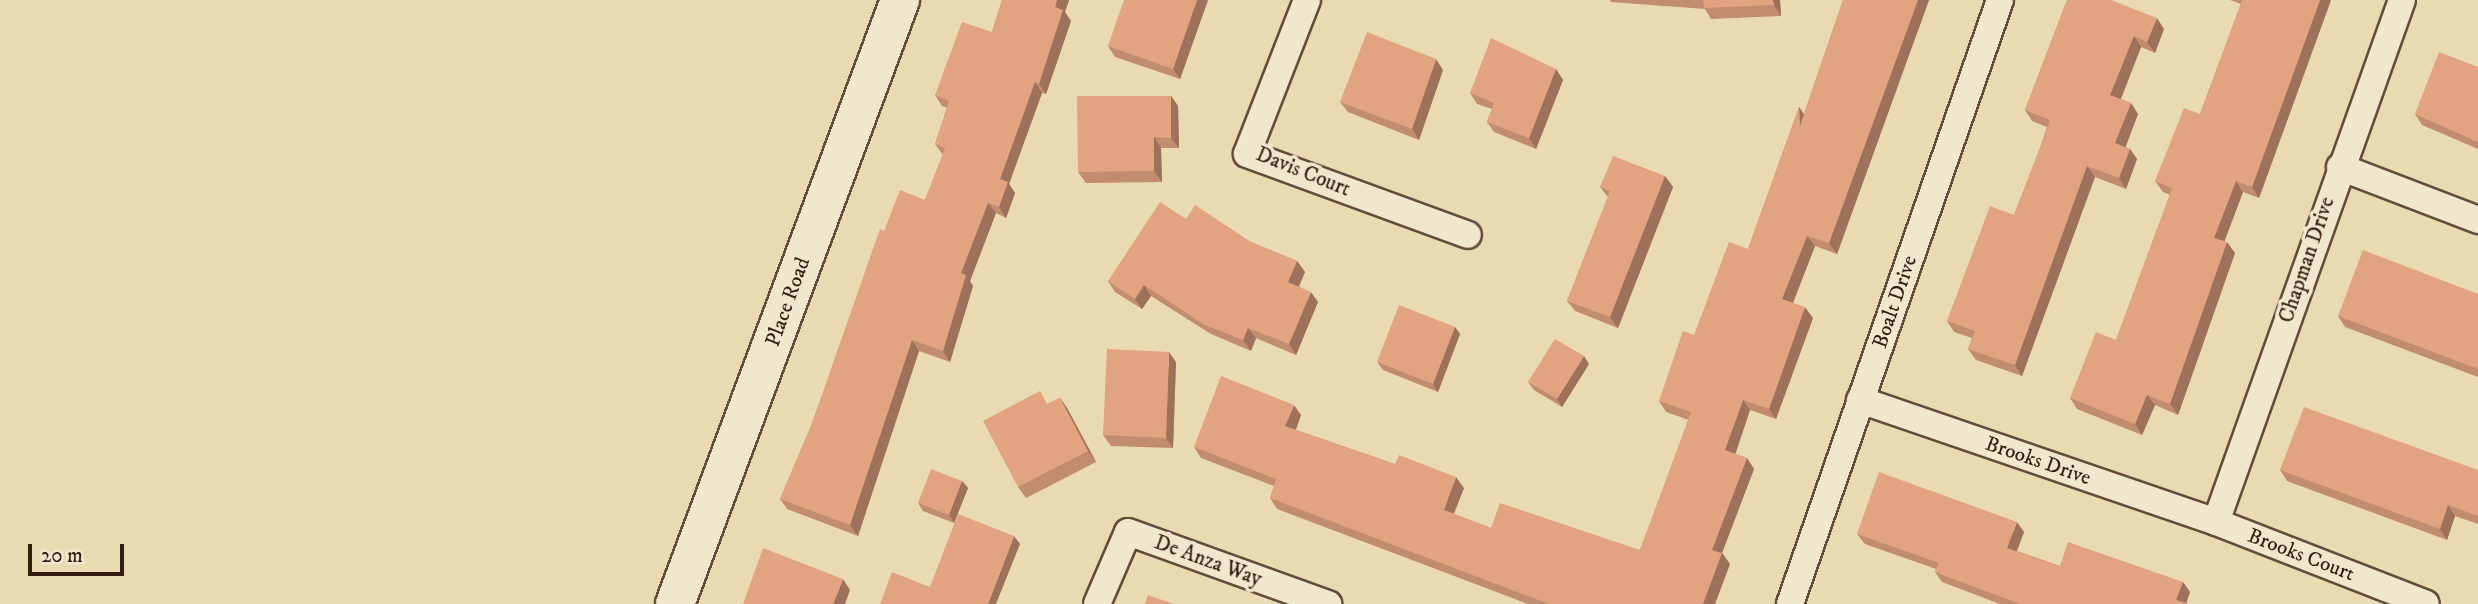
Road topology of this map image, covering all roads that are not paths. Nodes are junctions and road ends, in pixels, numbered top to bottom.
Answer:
1 (900, 0) edge
2 (1307, 0) edge
3 (2000, 0) edge
4 (2402, 0) edge
5 (2340, 167) junction
6 (2478, 220) edge
7 (1468, 235) dead end
8 (1860, 400) junction
9 (2216, 522) junction
10 (675, 604) edge
11 (1097, 604) edge
12 (1328, 604) edge
13 (1790, 604) edge
14 (2426, 604) edge

1 - 10 street, Place Road
2 - 7 street, Davis Court
3 - 8 street, Boalt Drive
4 - 5 street, Chapman Drive
5 - 6 street
5 - 9 street, Chapman Drive
8 - 9 street, Brooks Drive
8 - 13 street, Boalt Drive
9 - 14 street, Brooks Court
11 - 12 street, De Anza Way

